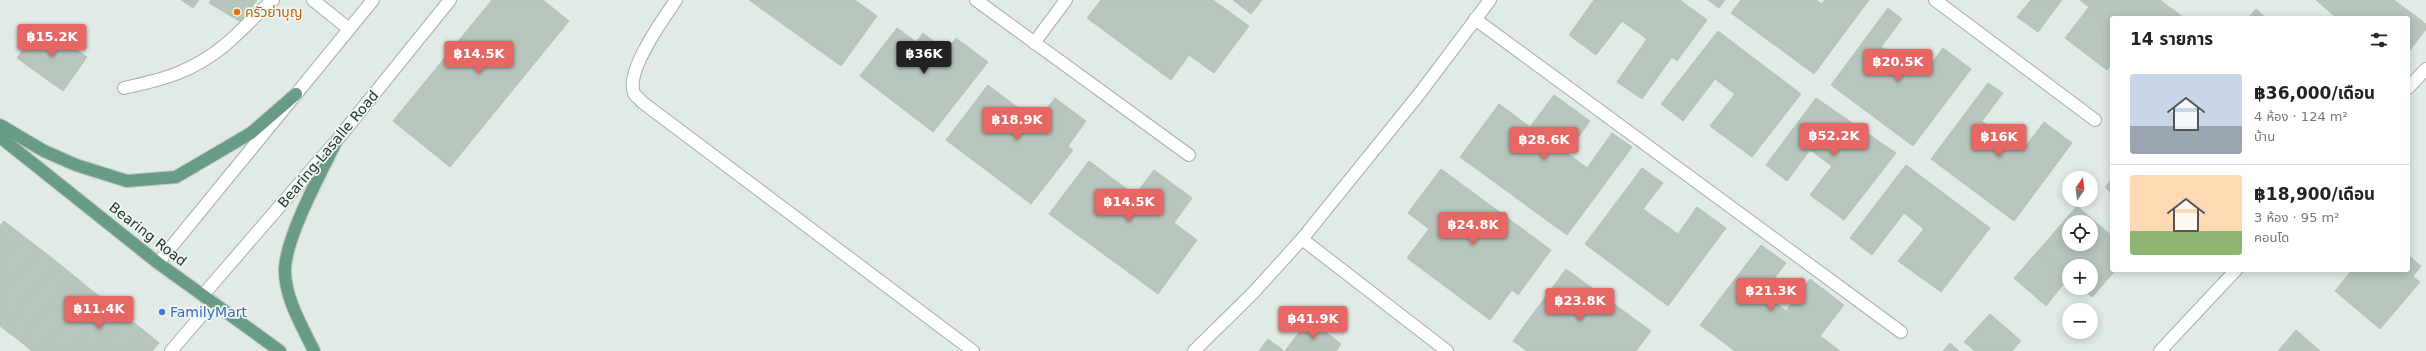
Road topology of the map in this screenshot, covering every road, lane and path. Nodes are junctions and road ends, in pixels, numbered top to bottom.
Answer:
1 (273, 0) edge
2 (313, 0) edge
3 (373, 0) edge
4 (450, 0) edge
5 (676, 0) edge
6 (976, 0) edge
7 (1066, 0) edge
8 (1490, 0) edge
9 (1935, 0) edge
10 (1475, 19) junction
11 (349, 29) junction
12 (1034, 43) junction
13 (2426, 69) edge
14 (2410, 86) edge
15 (124, 88) dead end
16 (296, 94) junction
17 (2095, 120) dead end
18 (0, 125) edge
19 (0, 137) edge
20 (337, 140) junction
21 (1189, 155) dead end
22 (1302, 240) junction
23 (158, 263) junction
24 (2234, 272) edge
25 (202, 295) junction
26 (213, 302) junction
27 (1901, 332) dead end
28 (171, 351) edge
29 (280, 351) edge
30 (314, 351) edge
31 (973, 351) edge
32 (1194, 351) edge
33 (1447, 351) edge
34 (2160, 351) edge

1 - 15 street
2 - 11 street
3 - 11 street
4 - 20 street, Bearing-Lasalle Road
5 - 31 street
6 - 12 street
7 - 12 street
8 - 10 street
9 - 17 street
10 - 22 street
10 - 27 street
11 - 16 street
12 - 21 street
13 - 14 street
16 - 18 main road
16 - 23 street
19 - 23 main road, Bearing Road
20 - 25 street, Bearing-Lasalle Road
20 - 30 main road
22 - 32 street
22 - 33 street
23 - 25 main road, Bearing Road
24 - 34 street
25 - 26 main road, Bearing Road
26 - 28 street
26 - 29 main road, Bearing Road

